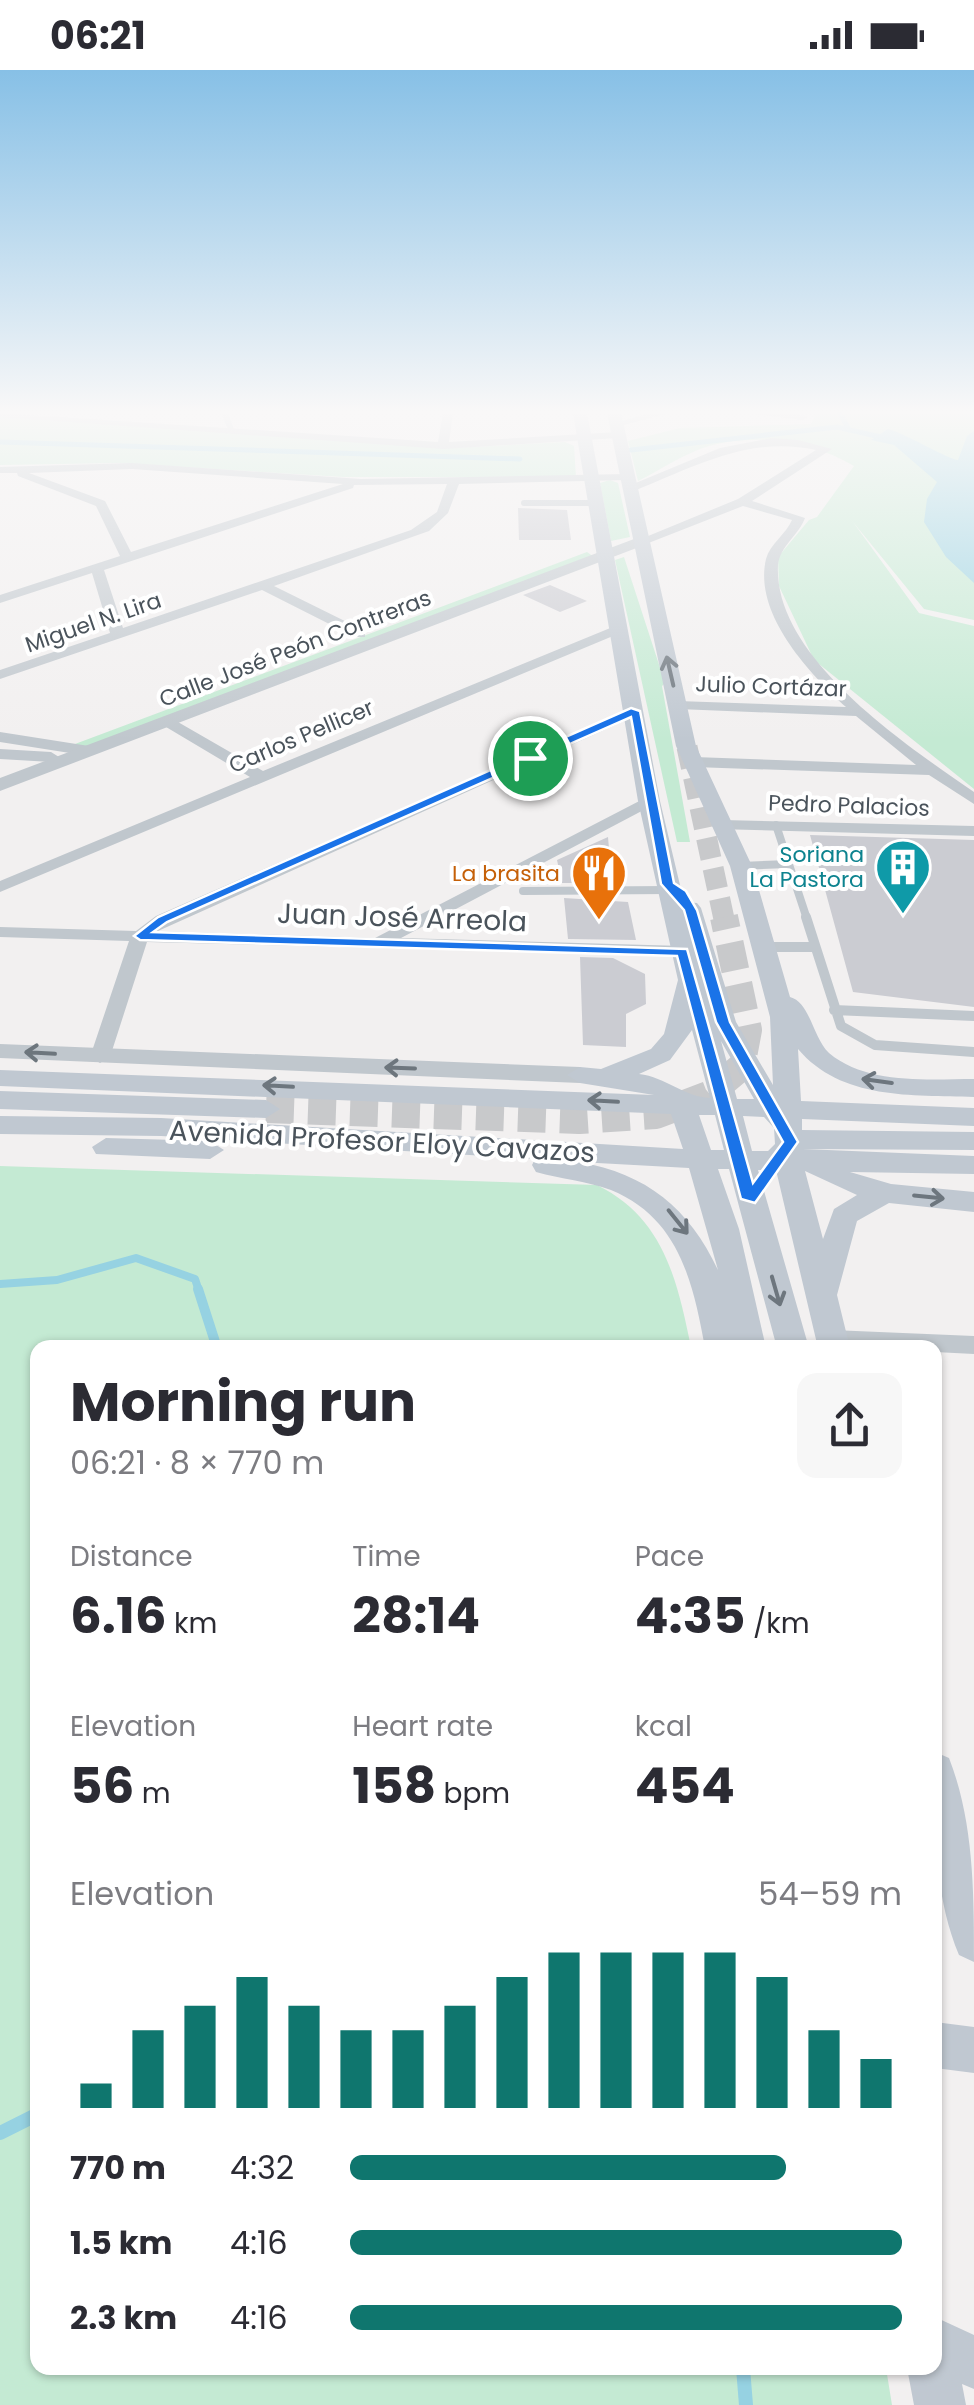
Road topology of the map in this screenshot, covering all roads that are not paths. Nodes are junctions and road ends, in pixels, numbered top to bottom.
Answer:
1 (109, 522) edge
2 (240, 522) edge
3 (436, 522) edge
4 (599, 522) edge
5 (641, 522) edge
6 (689, 522) edge
7 (797, 522) edge
8 (646, 538) junction
9 (605, 549) junction
10 (128, 559) junction
11 (97, 569) junction
12 (263, 586) junction
13 (0, 599) edge
14 (620, 628) junction
15 (360, 634) junction
16 (118, 636) junction
17 (0, 675) edge
18 (678, 706) junction
19 (635, 711) junction
20 (862, 712) junction
21 (166, 721) junction
22 (0, 737) edge
23 (62, 752) junction
24 (0, 754) edge
25 (31, 754) junction
26 (694, 762) junction
27 (0, 766) edge
28 (931, 770) junction
29 (261, 776) junction
30 (0, 786) edge
31 (974, 798) edge
32 (649, 801) junction
33 (722, 825) junction
34 (776, 825) junction
35 (974, 831) edge
36 (788, 864) junction
37 (741, 866) junction
38 (668, 887) junction
39 (0, 888) edge
40 (523, 891) dead end
41 (0, 932) edge
42 (140, 936) junction
43 (376, 944) junction
44 (814, 947) junction
45 (767, 955) junction
46 (685, 960) junction
47 (834, 1010) junction
48 (974, 1016) edge
49 (783, 1017) junction
50 (715, 1031) junction
51 (0, 1051) edge
52 (974, 1052) edge
53 (100, 1056) junction
54 (580, 1075) junction
55 (0, 1078) edge
56 (974, 1088) edge
57 (0, 1100) edge
58 (729, 1104) junction
59 (266, 1110) tunnel mouth
60 (974, 1116) edge
61 (0, 1126) edge
62 (0, 1134) edge
63 (696, 1140) junction
64 (974, 1141) edge
65 (790, 1142) junction
66 (974, 1165) edge
67 (590, 1176) junction
68 (885, 1192) junction
69 (749, 1199) junction
70 (974, 1202) edge
71 (823, 1293) junction
72 (719, 1340) edge
73 (748, 1340) edge
74 (791, 1340) edge
75 (832, 1340) edge
76 (942, 1345) edge
77 (974, 1345) edge
78 (942, 1800) edge
79 (942, 1857) edge
80 (962, 1883) junction
81 (974, 1940) edge
82 (942, 2046) edge
83 (974, 2050) edge
84 (942, 2346) edge
85 (974, 2362) edge
86 (934, 2375) edge
87 (940, 2405) edge

1 - 10 street
2 - 10 street
3 - 12 street, Miguel N. Lira
4 - 9 main road
5 - 8 main road
6 - 8 street
7 - 20 street
8 - 9 street
18 -> 8 main road
9 - 14 main road
9 - 15 street, Calle José Peón Contreras
9 - 21 street, Calle José Peón Contreras
10 - 11 street
11 - 13 street
11 - 16 street
12 - 15 street
12 - 16 street, Miguel N. Lira
14 - 19 main road
14 - 29 street, Carlos Pellicer
15 - 23 street, Calle José Peón Contreras
16 - 17 street, Miguel N. Lira
18 - 20 street, Julio Cortázar
18 - 26 main road
19 - 32 main road
19 - 42 street
20 - 28 street
21 - 23 street, Calle José Peón Contreras
21 - 29 street
22 - 23 street
23 - 25 street, Calle José Peón Contreras
23 - 30 street, Calle José Peón Contreras
24 - 25 street
25 - 27 street, Calle José Peón Contreras
26 - 28 street
26 - 33 main road
28 - 31 street
29 - 39 street, Carlos Pellicer
32 - 38 main road
32 - 43 street
33 - 34 street, Pedro Palacios
33 - 37 main road
34 - 35 street, Pedro Palacios
34 - 36 lane
36 - 37 lane
36 - 44 lane
37 - 45 main road
38 - 40 lane
38 - 46 main road
38 - 50 main road
41 - 42 street, Juan José Arreola
42 - 43 street, Juan José Arreola
42 - 53 street
43 - 46 street, Juan José Arreola
44 - 45 lane
44 - 47 lane
45 - 49 main road
56 -> 45 main road
46 - 50 main road
46 - 54 main road
47 - 48 lane
47 - 52 lane
49 - 50 main road
49 - 65 main road
50 - 58 main road
50 - 65 main road
53 -> 51 street
54 -> 53 street
54 - 63 main road
58 -> 55 main road, Avenida Profesor Eloy Cavazos
57 - 59 main road
58 - 60 main road, Avenida Profesor Eloy Cavazos
58 - 69 main road
61 - 66 main road, Avenida Profesor Eloy Cavazos
62 - 67 main road
63 - 67 main road
63 - 73 main road
64 - 65 main road
65 - 68 main road
65 - 69 main road
65 - 71 main road
67 -> 72 main road
68 -> 70 main road
68 - 71 main road
69 -> 74 main road
71 - 75 main road
76 - 77 street
78 - 80 main road
79 - 80 main road
80 - 81 main road
82 - 83 main road
84 - 85 main road
86 - 87 main road

